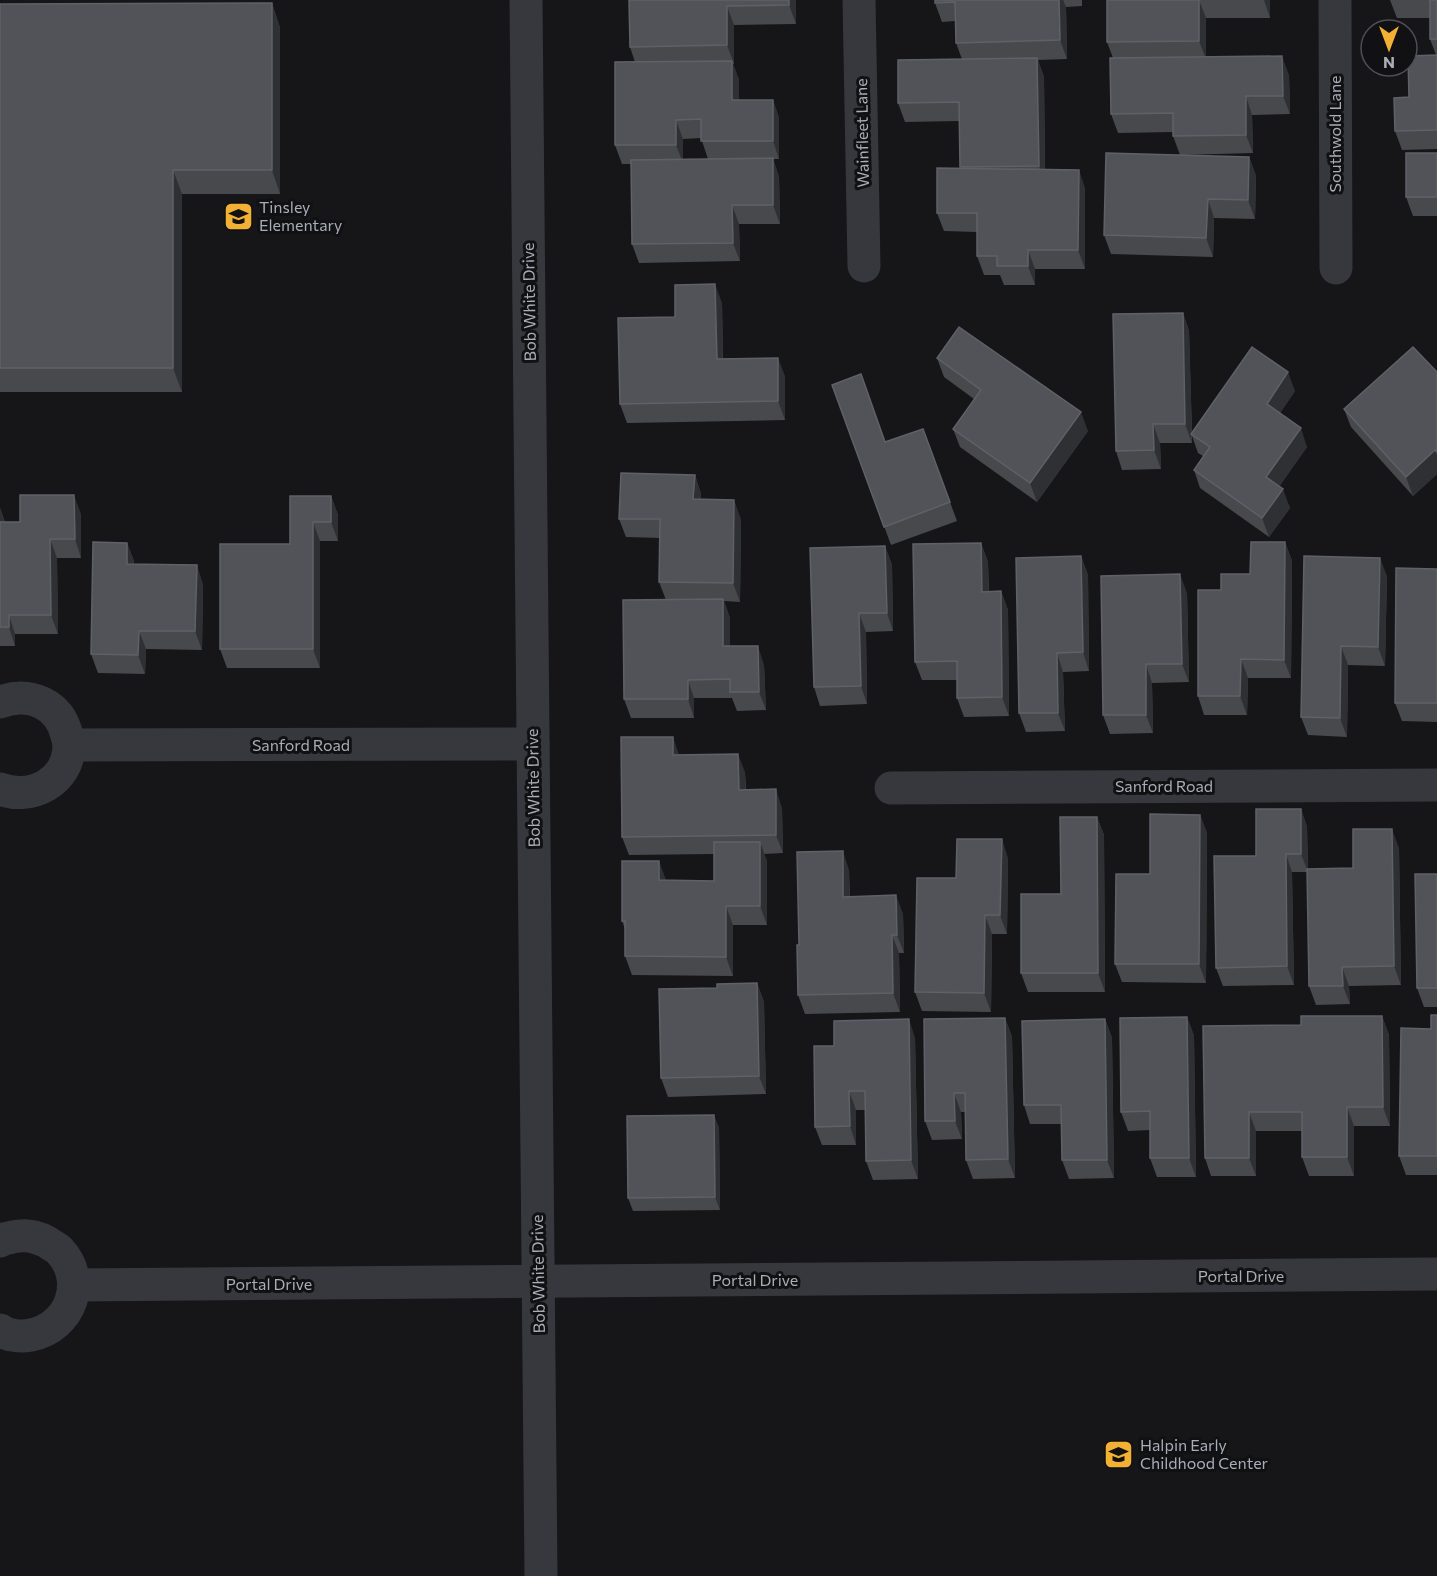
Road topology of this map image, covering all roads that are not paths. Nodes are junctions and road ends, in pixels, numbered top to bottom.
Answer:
1 (526, 0) edge
2 (859, 0) edge
3 (1335, 0) edge
4 (864, 266) dead end
5 (1336, 268) dead end
6 (0, 702) edge
7 (533, 744) junction
8 (69, 745) junction
9 (1437, 785) edge
10 (891, 788) dead end
11 (0, 789) edge
12 (0, 1241) edge
13 (1437, 1274) edge
14 (538, 1282) junction
15 (74, 1285) junction
16 (0, 1330) edge
17 (541, 1576) edge

1 - 7 street, Bob White Drive
2 - 4 street, Wainfleet Lane
3 - 5 street, Southwold Lane
6 - 8 street
7 - 8 street, Sanford Road
7 - 14 street, Bob White Drive
8 - 11 street
9 - 10 street, Sanford Road
12 - 15 street
13 - 14 street, Portal Drive
14 - 15 street, Portal Drive
14 - 17 street, Bob White Drive
15 - 16 street

